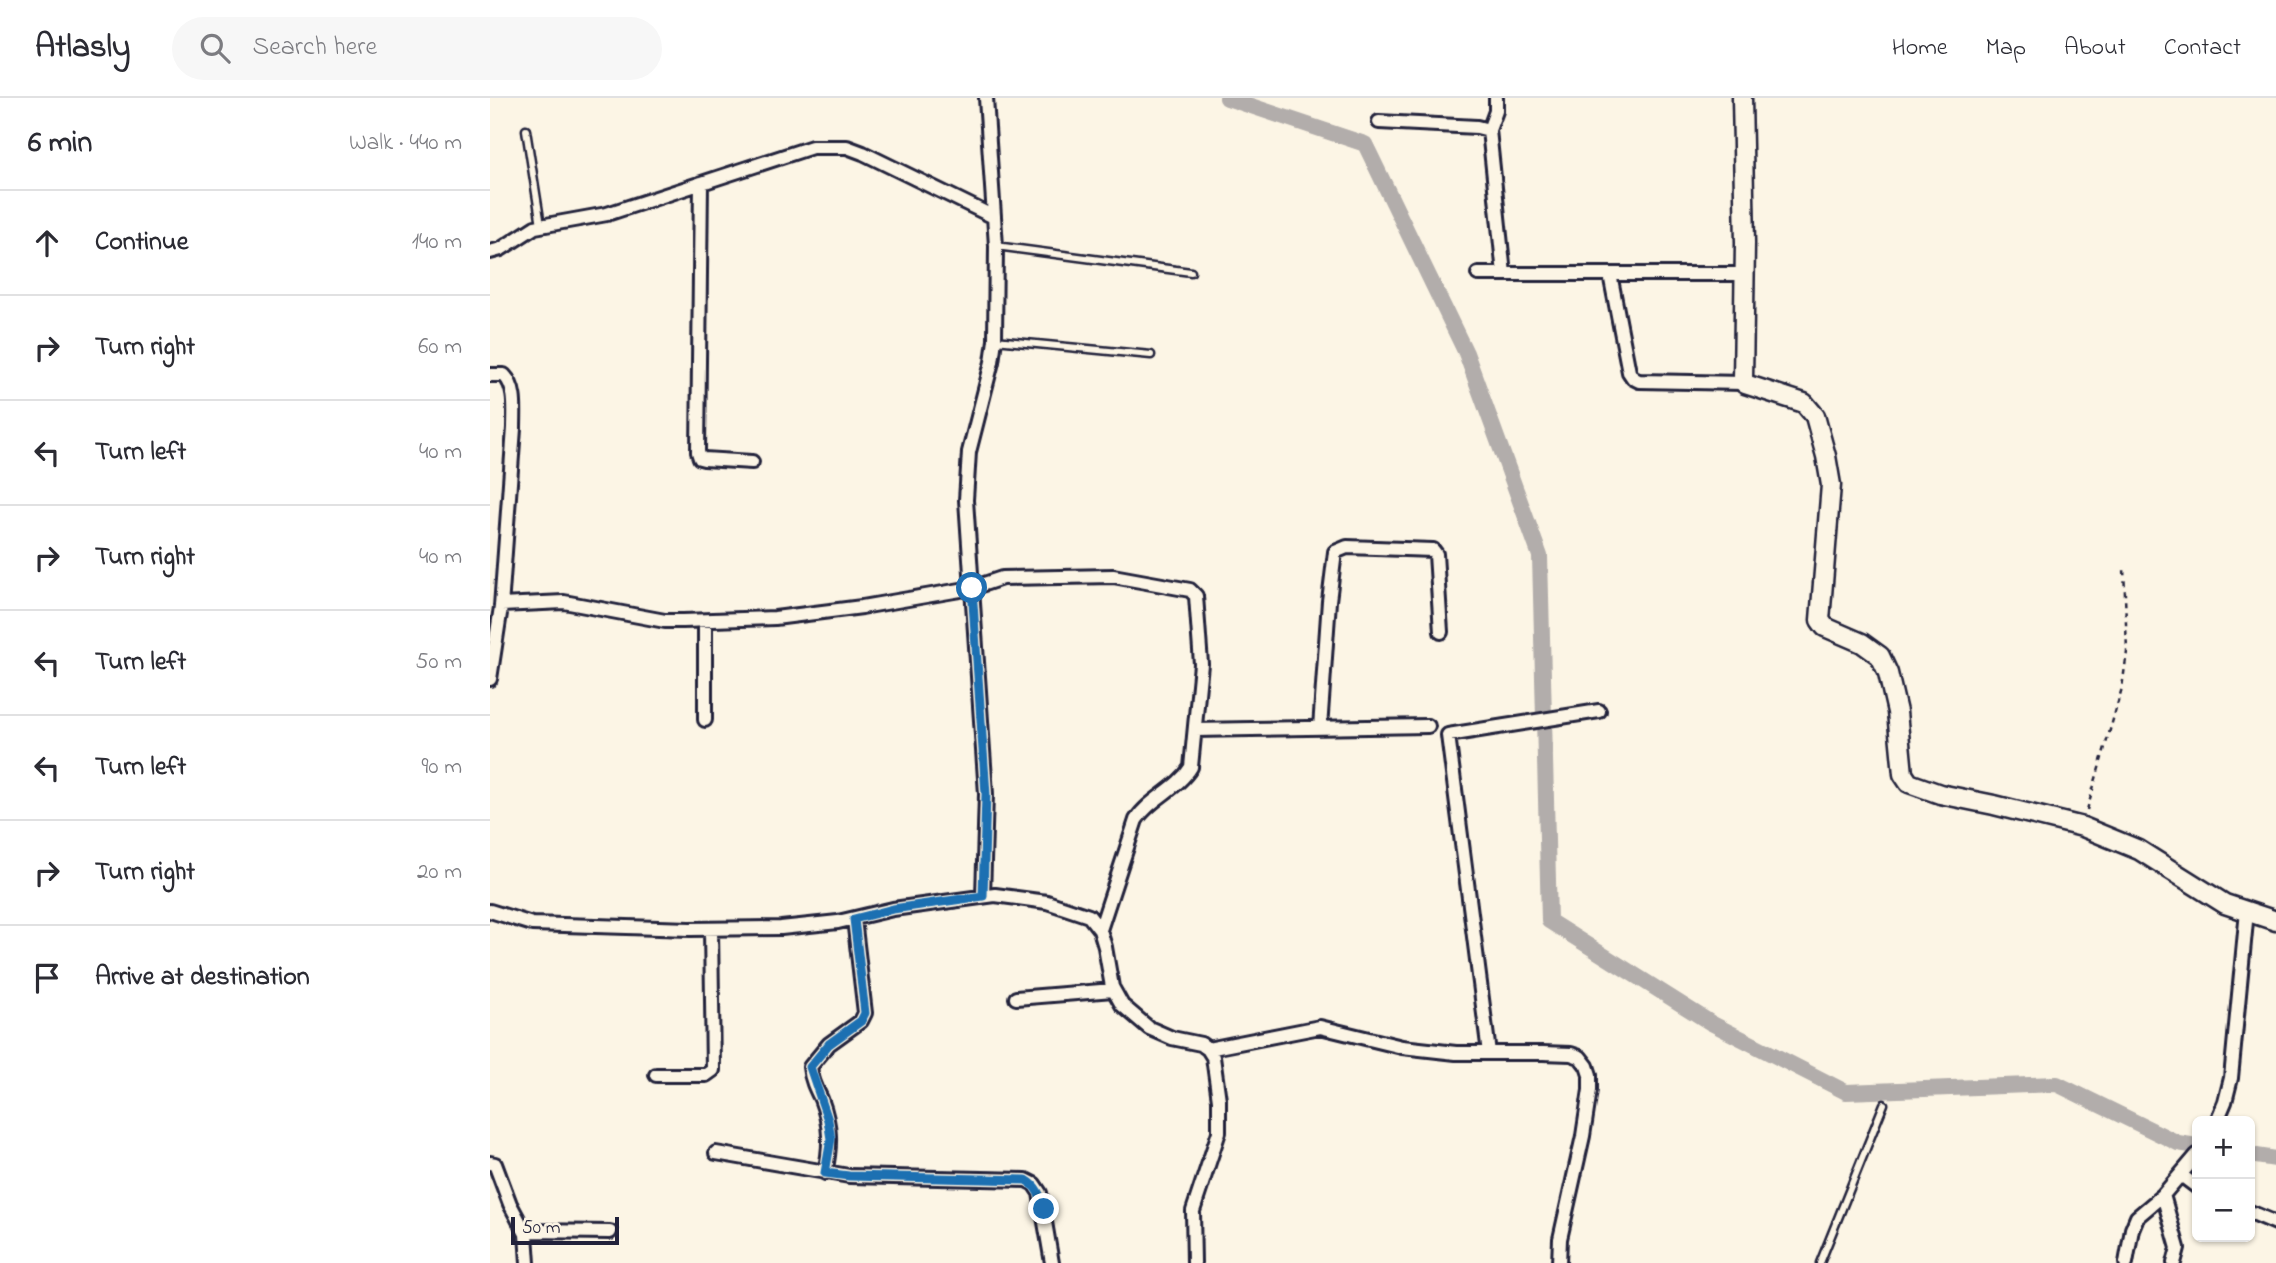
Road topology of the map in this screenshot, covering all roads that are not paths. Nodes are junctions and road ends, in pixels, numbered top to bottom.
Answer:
1 (986, 98) edge
2 (1496, 98) edge
3 (1742, 98) edge
4 (1379, 122) dead end
5 (526, 130) dead end
6 (1489, 130) junction
7 (701, 183) junction
8 (994, 217) junction
9 (541, 225) junction
10 (996, 246) junction
11 (490, 252) edge
12 (1191, 272) dead end
13 (1478, 274) dead end
14 (1504, 274) junction
15 (1610, 274) junction
16 (1745, 274) junction
17 (995, 340) junction
18 (1151, 355) dead end
19 (490, 374) edge
20 (1744, 383) junction
21 (752, 462) dead end
22 (972, 588) junction
23 (501, 604) junction
24 (705, 621) junction
25 (1441, 632) dead end
26 (490, 678) edge
27 (1599, 711) dead end
28 (705, 720) dead end
29 (1428, 726) dead end
30 (1320, 727) junction
31 (1195, 730) junction
32 (983, 896) junction
33 (490, 911) edge
34 (2247, 911) junction
35 (854, 919) junction
36 (2276, 921) edge
37 (711, 929) junction
38 (1100, 930) junction
39 (1113, 990) junction
40 (1016, 998) dead end
41 (1208, 1049) junction
42 (1489, 1053) junction
43 (656, 1076) dead end
44 (1884, 1104) dead end
45 (2219, 1116) edge
46 (716, 1153) dead end
47 (2192, 1161) edge
48 (490, 1163) edge
49 (825, 1173) junction
50 (2181, 1175) junction
51 (2192, 1183) edge
52 (2164, 1195) junction
53 (2255, 1214) edge
54 (2276, 1223) edge
55 (610, 1232) dead end
56 (526, 1234) junction
57 (528, 1263) edge
58 (1052, 1263) edge
59 (1195, 1263) edge
60 (1559, 1263) edge
61 (1820, 1263) edge
62 (2126, 1263) edge
63 (2175, 1263) edge

1 - 8 street
2 - 6 street
3 - 16 street
4 - 6 street
5 - 9 lane
6 - 14 street
7 - 8 street
7 - 9 street
7 - 21 street
8 - 10 street
9 - 11 street
10 - 12 lane
10 - 17 street
13 - 14 street
14 - 15 street
15 - 16 street
15 - 20 street
16 - 20 street
17 - 18 lane
17 - 22 street
19 - 23 street
20 - 34 street
22 - 24 street
22 - 31 street
22 - 32 street
23 - 24 street
23 - 26 street
24 - 28 street
25 - 30 street
27 - 42 street
29 - 30 street
30 - 31 street
31 - 38 street
32 - 35 street
32 - 38 street
33 - 37 street
34 - 36 street
34 - 45 street
35 - 37 street
35 - 49 street
37 - 43 street
38 - 39 street
39 - 40 street
39 - 41 street
41 - 42 street
41 - 59 street
42 - 60 street
44 - 61 lane
46 - 49 street
47 - 50 street
48 - 56 street
49 - 58 street
50 - 51 street
50 - 52 street
52 - 62 street
52 - 63 street
53 - 54 street
55 - 56 street
56 - 57 street

